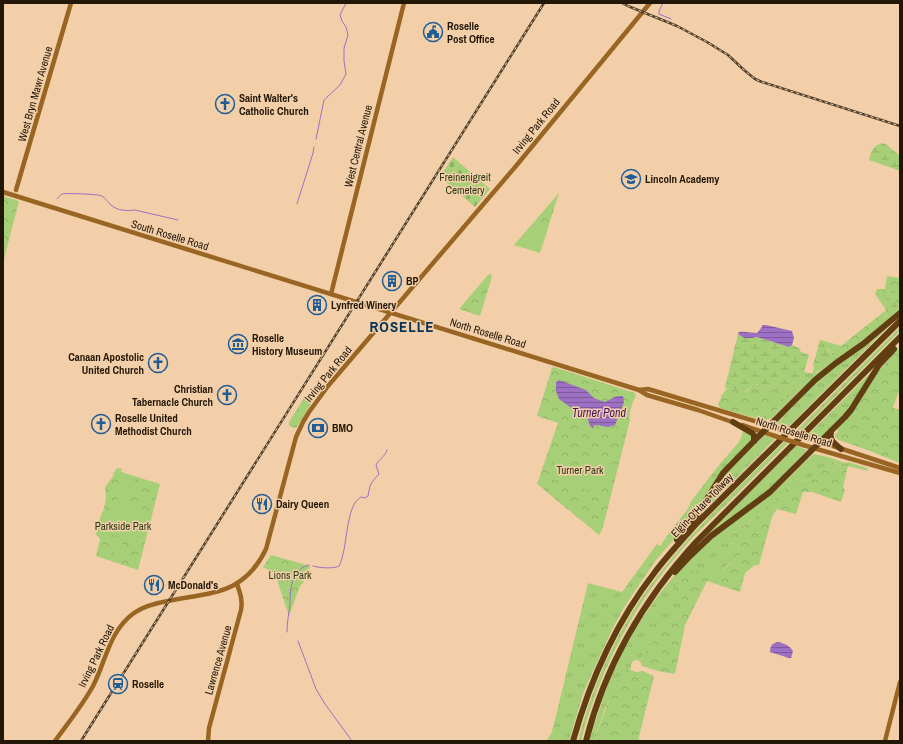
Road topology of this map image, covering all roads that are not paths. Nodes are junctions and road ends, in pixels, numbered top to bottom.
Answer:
1 (71, 3) edge
2 (404, 3) edge
3 (650, 3) edge
4 (16, 190) dead end
5 (3, 192) edge
6 (331, 294) junction
7 (390, 312) junction
8 (900, 313) edge
9 (900, 321) edge
10 (900, 337) edge
11 (900, 343) edge
12 (639, 390) junction
13 (733, 422) junction
14 (769, 426) junction
15 (831, 431) junction
16 (763, 432) junction
17 (754, 441) junction
18 (821, 442) junction
19 (815, 448) junction
20 (841, 448) junction
21 (900, 468) edge
22 (900, 473) edge
23 (655, 572) junction
24 (237, 584) junction
25 (658, 588) junction
26 (900, 682) edge
27 (55, 741) edge
28 (208, 741) edge
29 (573, 741) edge
30 (586, 741) edge
31 (885, 741) edge

1 - 4 main road, West Bryn Mawr Avenue
2 - 6 main road, West Central Avenue
3 - 7 main road, Irving Park Road
5 - 6 main road, South Roselle Road
6 - 7 main road, North Roselle Road
7 - 12 main road, North Roselle Road
7 - 24 main road, Irving Park Road
8 - 14 highway
9 - 23 highway, Elgin-O'Hare Tollway
10 - 25 highway, Elgin-O'Hare Tollway
11 - 15 highway
12 - 13 main road, North Roselle Road
12 - 14 main road, North Roselle Road
13 - 16 main road, North Roselle Road
13 - 17 highway
14 - 16 highway
14 - 18 main road, North Roselle Road, bridge
15 - 18 highway
15 - 20 highway
16 - 17 highway
16 - 19 main road, North Roselle Road, bridge
17 - 23 highway
18 - 19 highway
18 - 20 main road, North Roselle Road
19 - 22 main road, North Roselle Road
19 - 25 highway
20 - 21 main road, North Roselle Road
23 - 29 highway, Elgin-O'Hare Tollway
24 - 27 main road, Irving Park Road
24 - 28 main road, Lawrence Avenue
25 - 30 highway, Elgin-O'Hare Tollway
26 - 31 main road

